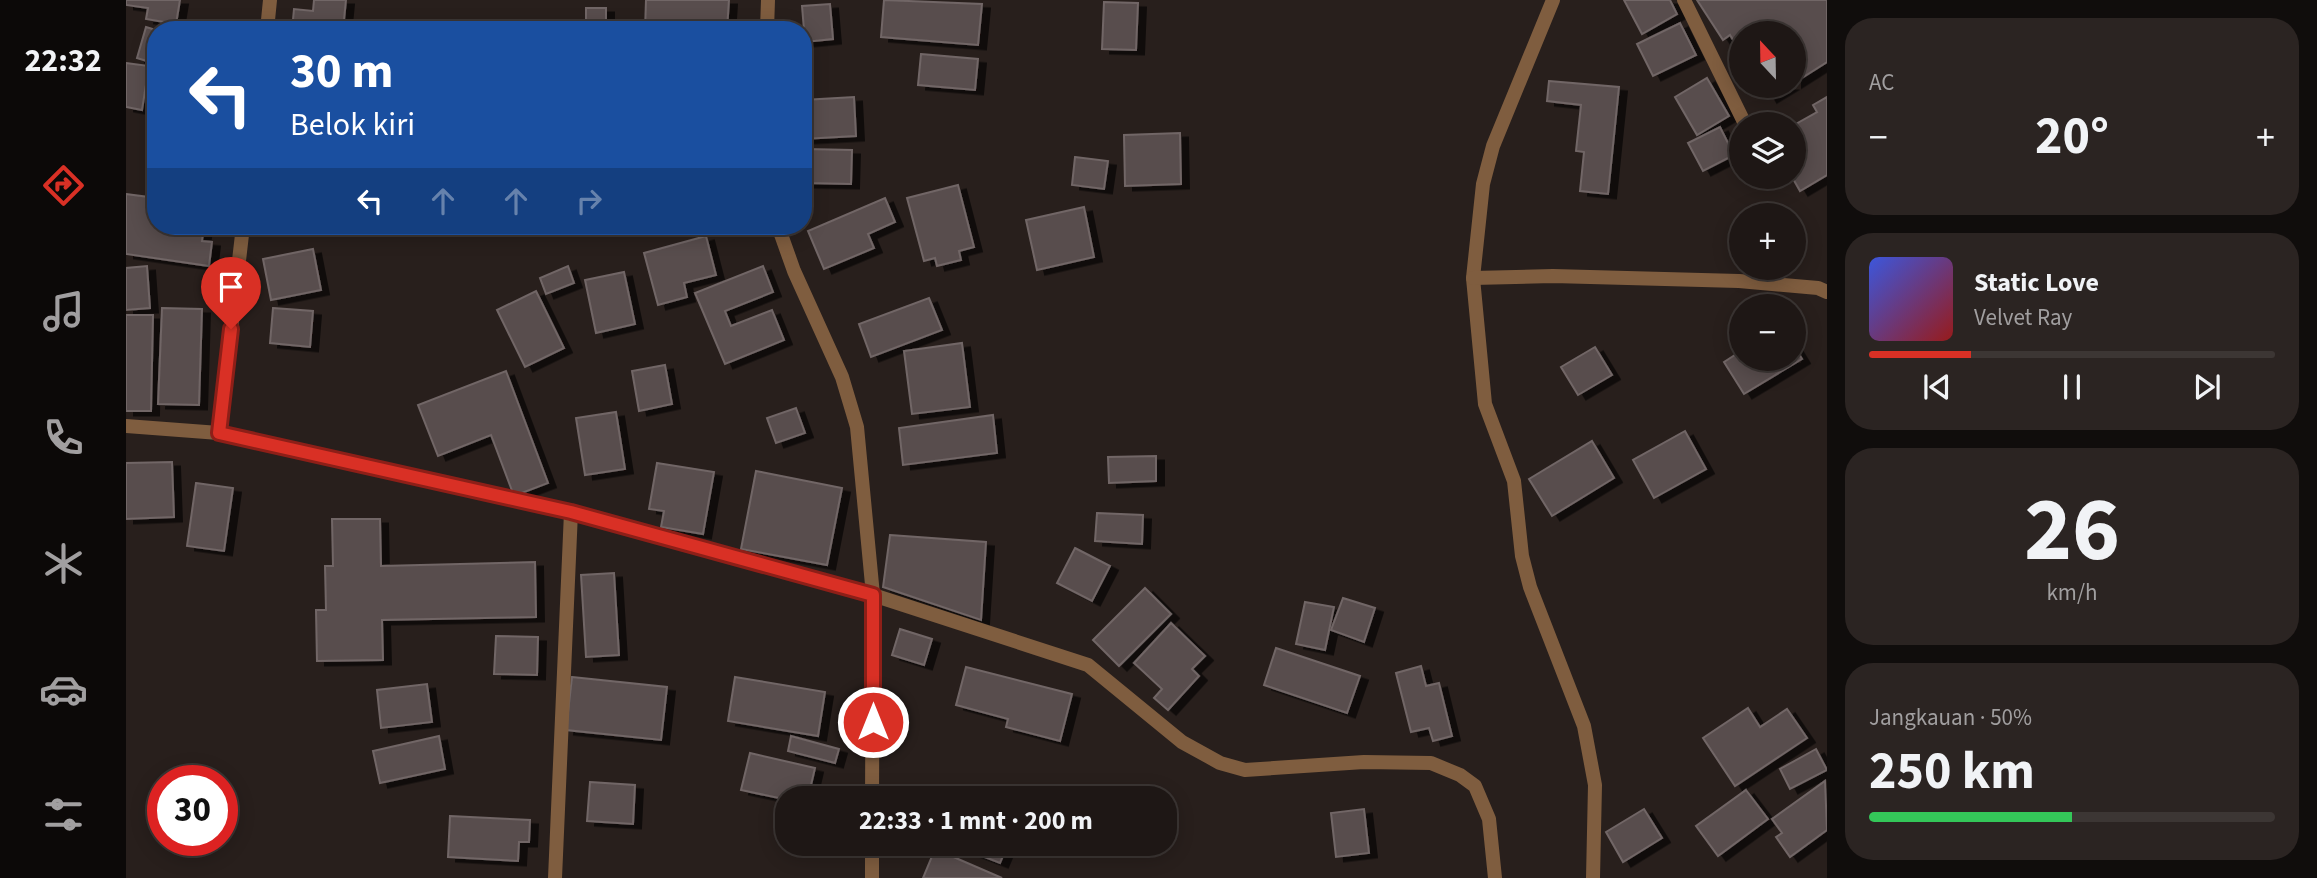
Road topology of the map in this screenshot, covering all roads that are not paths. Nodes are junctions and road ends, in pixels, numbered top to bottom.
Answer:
1 (270, 0) edge
2 (768, 0) edge
3 (1553, 0) edge
4 (1684, 0) edge
5 (268, 21) edge
6 (767, 21) edge
7 (1739, 112) edge
8 (242, 235) edge
9 (781, 235) edge
10 (1474, 278) junction
11 (1827, 292) edge
12 (126, 426) edge
13 (219, 433) junction
14 (571, 512) junction
15 (873, 595) junction
16 (872, 786) edge
17 (872, 856) edge
18 (555, 878) edge
19 (872, 878) edge
20 (1495, 878) edge
21 (1593, 878) edge

1 - 5 street
2 - 6 street
3 - 10 street
4 - 7 street
8 - 13 street
9 - 15 street
10 - 11 street
10 - 21 street
12 - 13 street
13 - 14 street
14 - 15 street
14 - 18 street
15 - 16 street
15 - 20 street
17 - 19 street

